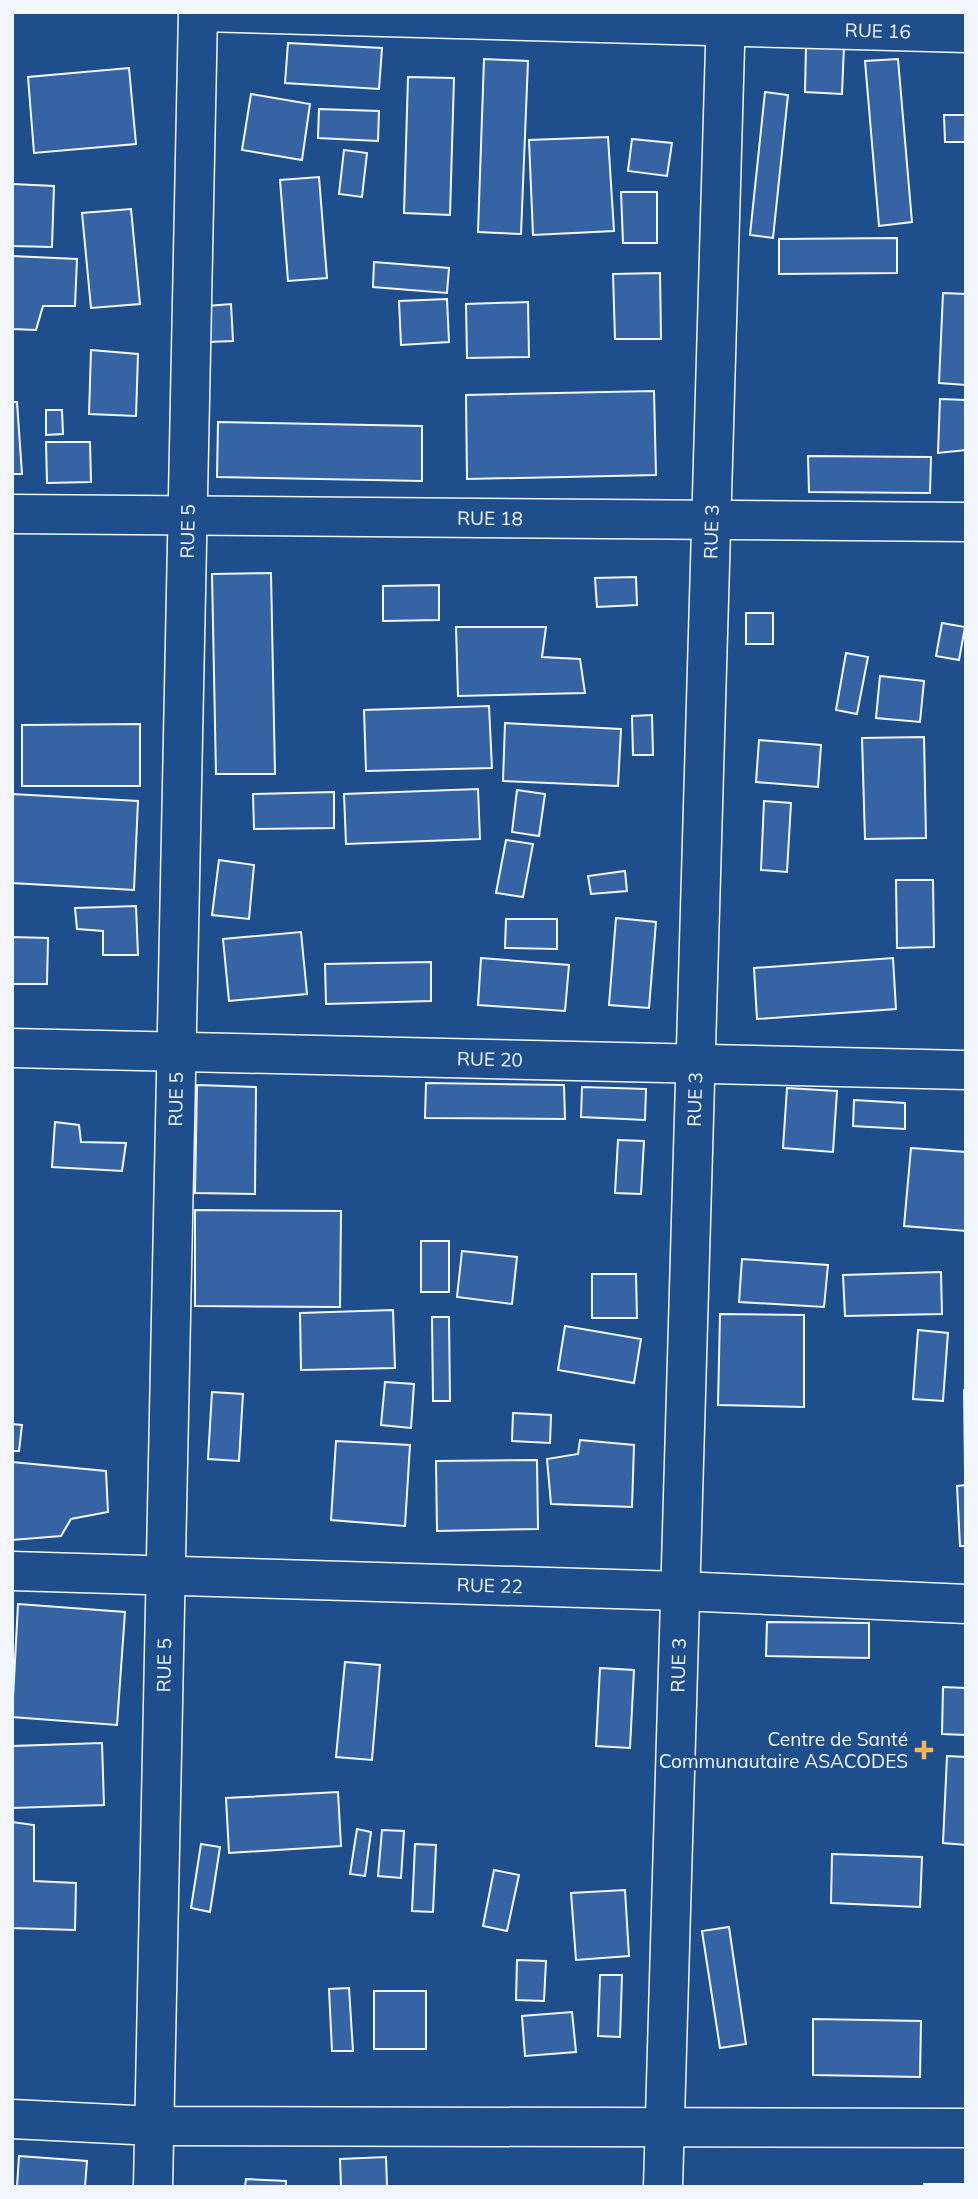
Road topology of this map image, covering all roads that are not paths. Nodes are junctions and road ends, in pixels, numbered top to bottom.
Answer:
1 (200, 12) edge
2 (726, 19) edge
3 (966, 33) edge
4 (12, 514) edge
5 (187, 515) junction
6 (711, 519) junction
7 (966, 522) edge
8 (12, 1048) edge
9 (177, 1052) junction
10 (695, 1064) junction
11 (966, 1070) edge
12 (12, 1571) edge
13 (166, 1575) junction
14 (680, 1591) junction
15 (966, 1604) edge
16 (12, 2119) edge
17 (154, 2126) junction
18 (665, 2128) junction
19 (966, 2129) edge
20 (153, 2187) edge
21 (663, 2187) edge

1 - 2 street, RUE 16
1 - 5 street, RUE 5
2 - 3 street, RUE 16
2 - 6 street, RUE 3
4 - 5 street, RUE 18
5 - 6 street, RUE 18
5 - 9 street, RUE 5
6 - 7 street, RUE 18
6 - 10 street, RUE 3
8 - 9 street, RUE 20
9 - 10 street, RUE 20
9 - 13 street, RUE 5
10 - 11 street, RUE 20
10 - 14 street, RUE 3
12 - 13 street, RUE 22
13 - 14 street, RUE 22
13 - 17 street, RUE 5
14 - 15 street, RUE 22
14 - 18 street, RUE 3
16 - 17 street
17 - 18 street
17 - 20 street, RUE 5
18 - 19 street
18 - 21 street, RUE 3

